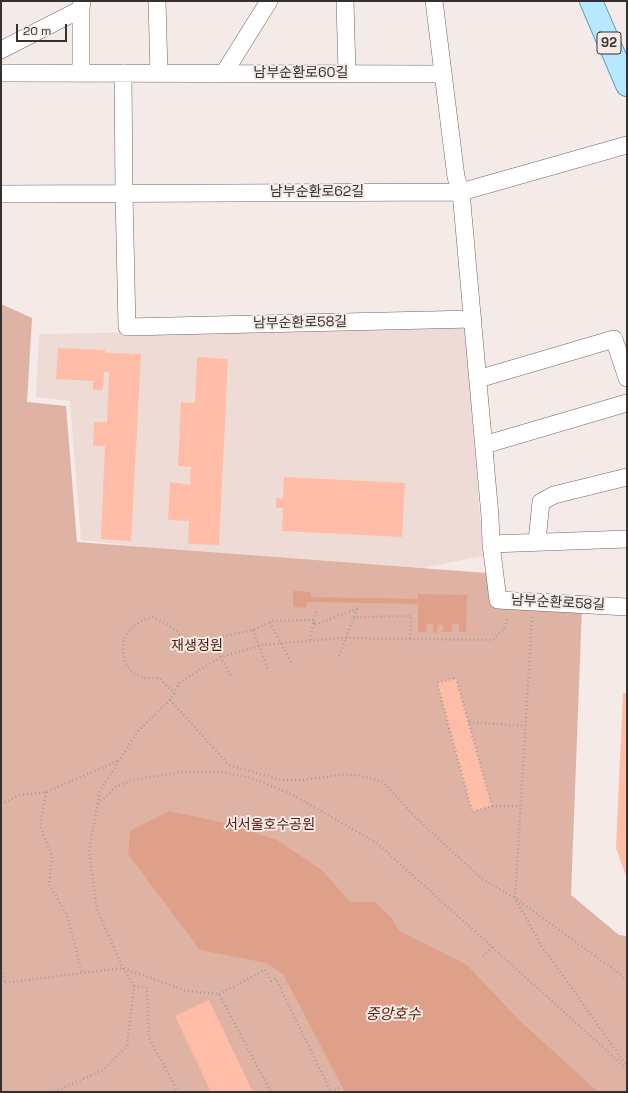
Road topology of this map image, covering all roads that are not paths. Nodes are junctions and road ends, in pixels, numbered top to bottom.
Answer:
1 (157, 1) edge
2 (269, 1) edge
3 (345, 1) edge
4 (434, 1) edge
5 (591, 1) edge
6 (82, 5) edge
7 (1, 50) edge
8 (1, 73) edge
9 (81, 73) junction
10 (123, 73) junction
11 (159, 73) junction
12 (224, 73) junction
13 (347, 73) junction
14 (443, 74) junction
15 (627, 86) edge
16 (627, 145) edge
17 (461, 192) junction
18 (124, 193) junction
19 (1, 194) edge
20 (472, 319) junction
21 (627, 378) edge
22 (478, 379) junction
23 (627, 404) edge
24 (484, 445) junction
25 (627, 477) edge
26 (627, 539) edge
27 (537, 541) junction
28 (491, 544) junction
29 (627, 607) edge

1 - 11 street
2 - 12 street
3 - 13 street
4 - 14 street, 남부순환로58길
5 - 15 main road, 92
6 - 7 street
6 - 9 street
8 - 9 street, 남부순환로60길
9 - 10 street, 남부순환로60길
10 - 11 street, 남부순환로60길
10 - 18 street
11 - 12 street, 남부순환로60길
12 - 13 street, 남부순환로60길
13 - 14 street, 남부순환로60길
14 - 17 street, 남부순환로58길
16 - 17 street, 남부순환로62길
17 - 18 street, 남부순환로62길
17 - 20 street, 남부순환로58길
18 - 19 street, 남부순환로62길
18 - 20 street, 남부순환로58길
20 - 22 street, 남부순환로58길
21 - 22 street
22 - 24 street, 남부순환로58길
23 - 24 street
24 - 28 street, 남부순환로58길
25 - 27 street
26 - 27 street
27 - 28 street
28 - 29 street, 남부순환로58길

